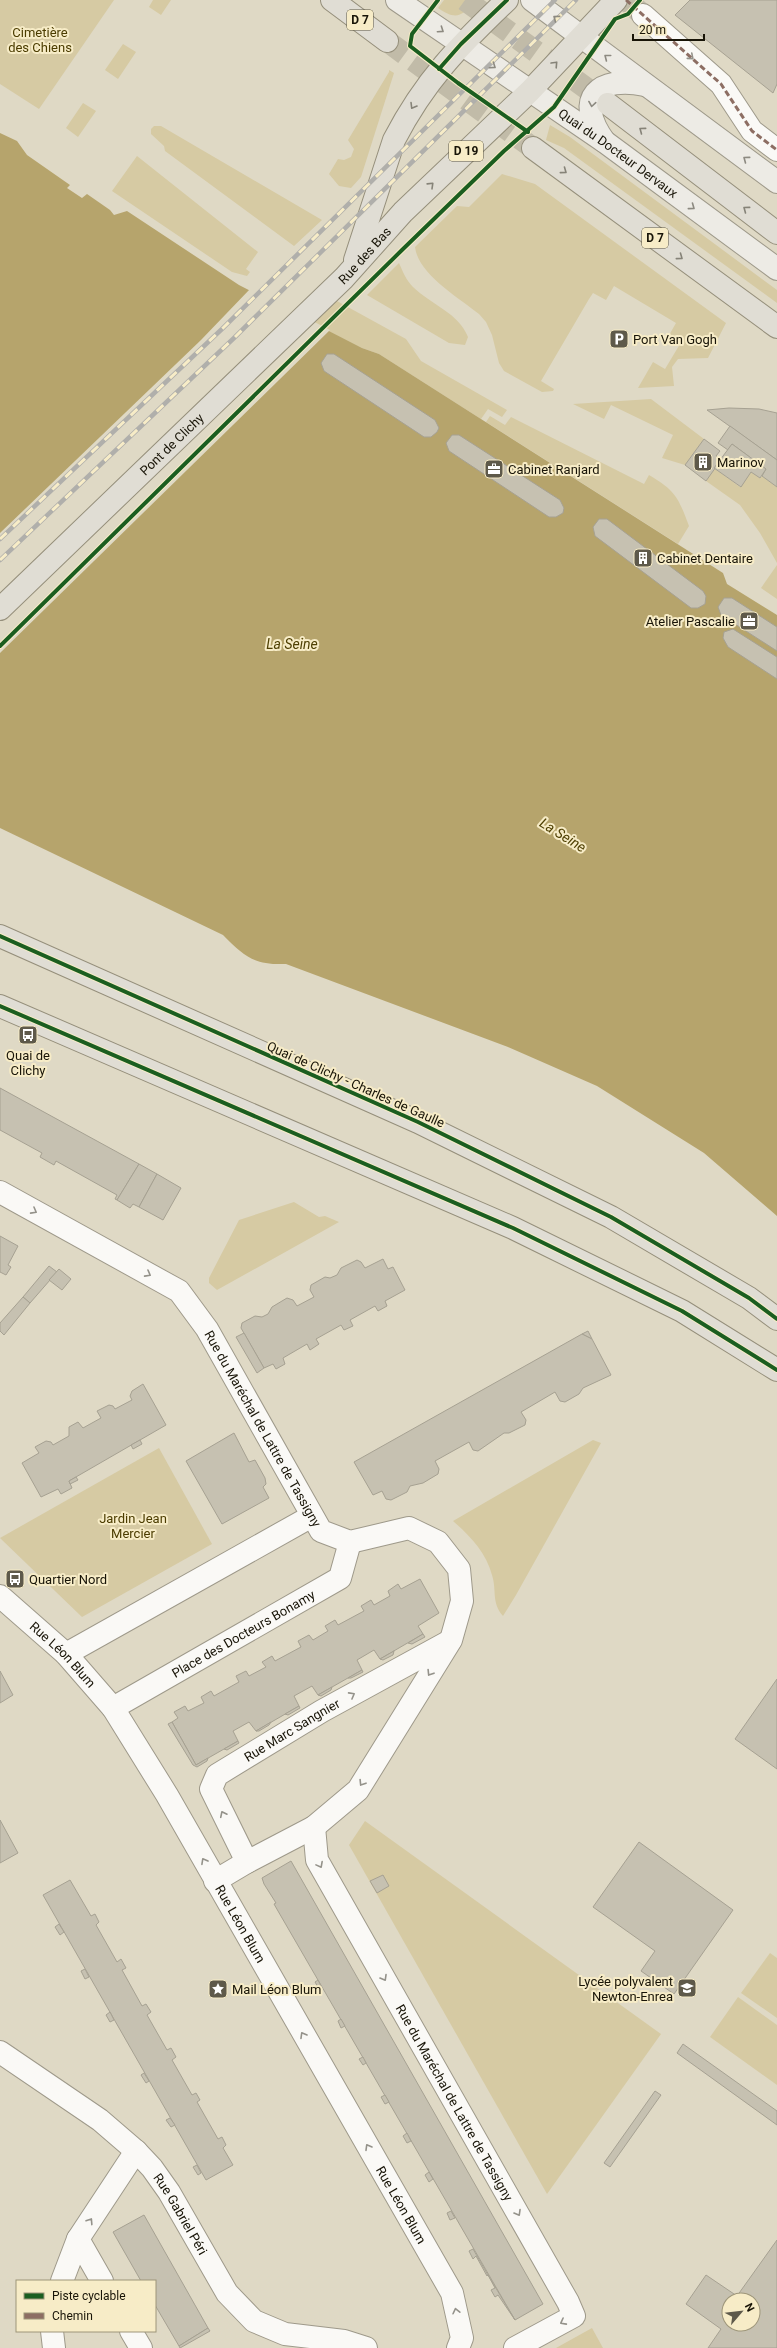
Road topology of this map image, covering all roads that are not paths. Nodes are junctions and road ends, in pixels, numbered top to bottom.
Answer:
1 (332, 0) edge
2 (397, 0) edge
3 (506, 0) edge
4 (532, 0) edge
5 (616, 0) edge
6 (643, 15) tunnel mouth
7 (580, 36) junction
8 (387, 41) tunnel mouth
9 (461, 44) junction
10 (646, 86) junction
11 (530, 91) junction
12 (608, 104) tunnel mouth
13 (605, 142) junction
14 (533, 148) tunnel mouth
15 (777, 150) edge
16 (777, 182) edge
17 (777, 233) edge
18 (777, 269) edge
19 (344, 278) junction
20 (777, 327) edge
21 (0, 609) edge
22 (1, 936) edge
23 (0, 1006) edge
24 (0, 1192) edge
25 (777, 1319) edge
26 (777, 1370) edge
27 (312, 1516) junction
28 (350, 1542) junction
29 (0, 1596) edge
30 (451, 1640) junction
31 (66, 1654) junction
32 (113, 1708) junction
33 (314, 1827) junction
34 (247, 1862) junction
35 (215, 1881) junction
36 (0, 2052) edge
37 (136, 2151) junction
38 (78, 2239) junction
39 (62, 2280) edge
40 (101, 2280) edge
41 (52, 2332) edge
42 (132, 2332) edge
43 (54, 2348) edge
44 (141, 2348) edge
45 (366, 2348) edge
46 (458, 2348) edge
47 (515, 2348) edge

1 - 8 main road, D 7
2 -> 9 main road, Quai du Docteur Dervaux
3 - 9 main road, Rue des Bas
7 -> 4 main road
5 - 7 main road, Rue des Bas / D 19
6 -> 15 street
10 -> 7 main road
11 -> 7 main road, Rue des Bas / D 19
9 -> 11 main road, Quai du Docteur Dervaux
9 -> 19 main road, Rue des Bas
10 -> 13 main road
16 -> 10 main road
11 - 13 main road, Quai du Docteur Dervaux
19 -> 11 main road, Rue des Bas / D 19
17 -> 12 main road
13 -> 18 main road, Quai du Docteur Dervaux
14 -> 20 main road, D 7
19 - 21 main road, Pont de Clichy
22 - 25 main road, Quai de Clichy - Charles de Gaulle
23 - 26 main road
24 -> 27 street, Rue du Maréchal de Lattre de Tassigny
27 - 28 street, Rue du Maréchal de Lattre de Tassigny
27 - 31 street
28 - 30 street
28 - 32 street, Place des Docteurs Bonamy
29 - 31 street, Rue Léon Blum
30 -> 33 street
34 -> 30 street, Rue Marc Sangnier
31 - 32 street, Rue Léon Blum
35 -> 32 street, Rue Léon Blum
33 - 34 street
33 -> 47 street, Rue du Maréchal de Lattre de Tassigny
34 - 35 street
46 -> 35 street, Rue Léon Blum
36 - 37 street, Rue Gabriel Péri
38 -> 37 street
37 - 45 street, Rue Gabriel Péri
38 - 39 street
38 - 40 street
41 - 43 street
42 - 44 street

